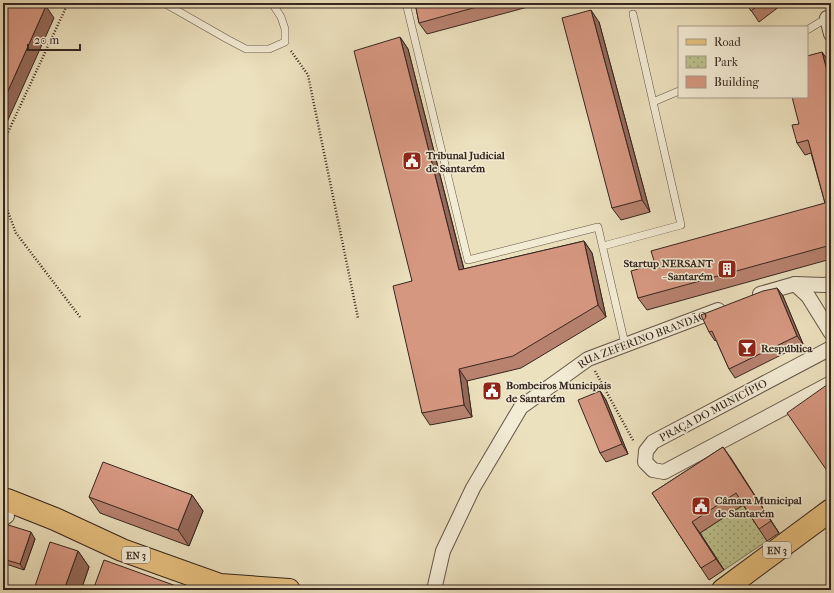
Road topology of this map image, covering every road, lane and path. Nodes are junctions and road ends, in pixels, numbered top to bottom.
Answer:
1 (68, 3) edge
2 (164, 3) edge
3 (272, 3) edge
4 (406, 3) edge
5 (633, 14) dead end
6 (827, 18) joint
7 (808, 29) edge
8 (831, 34) edge
9 (285, 42) junction
10 (678, 91) edge
11 (653, 102) junction
12 (3, 143) edge
13 (3, 199) edge
14 (602, 246) junction
15 (795, 284) junction
16 (831, 284) edge
17 (751, 297) edge
18 (730, 305) edge
19 (80, 317) dead end
20 (358, 318) dead end
21 (831, 333) edge
22 (625, 344) junction
23 (831, 348) edge
24 (588, 358) junction
25 (831, 383) edge
26 (645, 462) junction
27 (831, 510) edge
28 (4, 512) edge
29 (289, 590) edge
30 (434, 590) edge
31 (722, 590) edge

1 - 12 path
2 - 9 lane
3 - 9 lane
4 - 14 lane
5 - 11 lane
6 - 7 lane
6 - 8 street
9 - 20 path
10 - 11 lane
11 - 14 lane
13 - 19 path
14 - 22 lane
15 - 16 street
15 - 17 street
15 - 21 street
18 - 22 street, RUA ZEFERINO BRANDÃO
22 - 24 street, RUA ZEFERINO BRANDÃO
23 - 26 street, PRAÇA DO MUNICÍPIO
24 - 26 path
24 - 30 street, RUA ZEFERINO BRANDÃO
25 - 26 street
27 - 31 main road, EN 3
28 - 29 main road, EN 3

